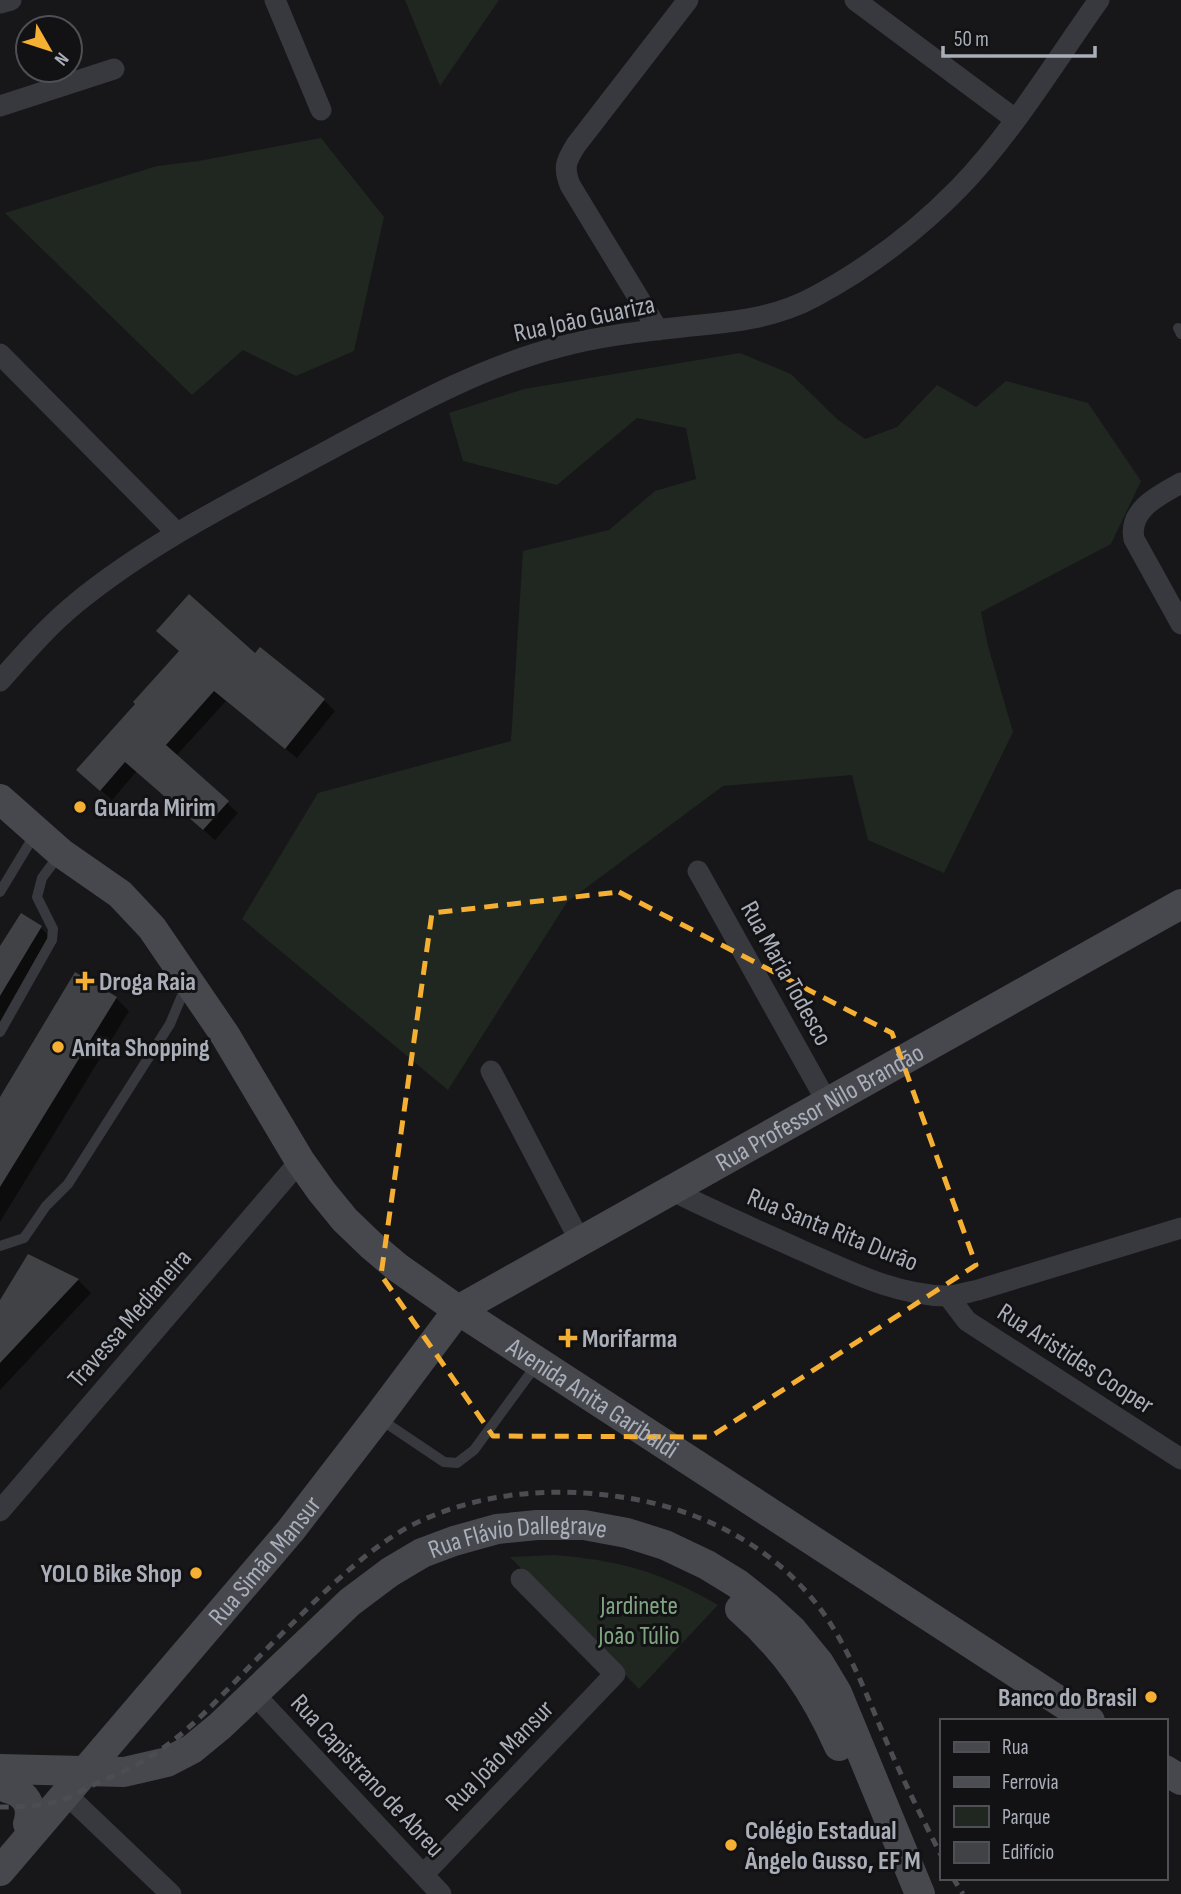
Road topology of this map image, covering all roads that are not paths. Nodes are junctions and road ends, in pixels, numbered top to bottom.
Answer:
1 (11, 0) edge
2 (275, 0) edge
3 (688, 0) edge
4 (855, 0) edge
5 (1098, 0) edge
6 (0, 3) edge
7 (114, 69) dead end
8 (0, 106) edge
9 (321, 110) dead end
10 (1015, 119) junction
11 (658, 330) junction
12 (0, 354) edge
13 (1181, 483) edge
14 (177, 533) junction
15 (1181, 624) edge
16 (0, 681) edge
17 (0, 799) edge
18 (37, 832) junction
19 (61, 853) junction
20 (698, 871) dead end
21 (0, 892) edge
22 (1181, 904) edge
23 (188, 981) junction
24 (0, 1032) edge
25 (491, 1071) dead end
26 (827, 1102) junction
27 (300, 1161) junction
28 (671, 1190) junction
29 (1181, 1228) edge
30 (580, 1241) junction
31 (0, 1246) edge
32 (948, 1296) junction
33 (458, 1310) junction
34 (539, 1361) junction
35 (378, 1417) junction
36 (1181, 1459) edge
37 (0, 1511) edge
38 (520, 1579) dead end
39 (260, 1700) junction
40 (1087, 1719) edge
41 (2, 1782) edge
42 (71, 1788) junction
43 (28, 1824) junction
44 (0, 1845) edge
45 (0, 1871) edge
46 (423, 1875) junction
47 (171, 1894) edge
48 (441, 1894) edge
49 (919, 1894) edge

1 - 6 street
2 - 9 street
3 - 11 street
4 - 10 street
5 - 10 street, Rua João Guariza
7 - 8 street
10 - 11 street, Rua João Guariza
11 - 14 street, Rua João Guariza
12 - 14 street
13 - 15 street
14 - 16 street, Rua João Guariza
17 - 18 main road, Avenida Anita Garibaldi
18 - 19 main road, Avenida Anita Garibaldi
18 - 21 lane
19 - 23 main road, Avenida Anita Garibaldi
19 - 24 lane
20 - 26 street, Rua Maria Todesco
22 - 26 main road, Rua Professor Nilo Brandão
23 - 27 main road, Avenida Anita Garibaldi
23 - 31 lane
25 - 30 street
26 - 28 main road, Rua Professor Nilo Brandão
27 - 33 main road, Avenida Anita Garibaldi
27 - 37 street, Travessa Medianeira
28 - 30 main road, Rua Professor Nilo Brandão
28 - 32 street, Rua Santa Rita Durão
29 - 32 street, Rua Santa Rita Durão
30 - 33 main road, Rua Professor Nilo Brandão
32 - 36 street, Rua Aristides Cooper
33 - 34 main road, Avenida Anita Garibaldi
33 - 35 main road, Rua Simão Mansur
34 - 35 lane
34 - 40 main road, Avenida Anita Garibaldi
35 - 42 main road, Rua Simão Mansur
38 - 46 street, Rua João Mansur
39 - 42 main road, Rua Flávio Dallegrave
39 - 46 street, Rua Capistrano de Abreu
39 - 49 main road, Rua Flávio Dallegrave
41 - 42 main road, Rua Flávio Dallegrave
41 - 43 main road
42 - 43 main road, Rua Simão Mansur
42 - 45 main road, Rua Simão Mansur
42 - 47 street
43 - 44 main road, Rua Simão Mansur
46 - 48 street, Rua Capistrano de Abreu

